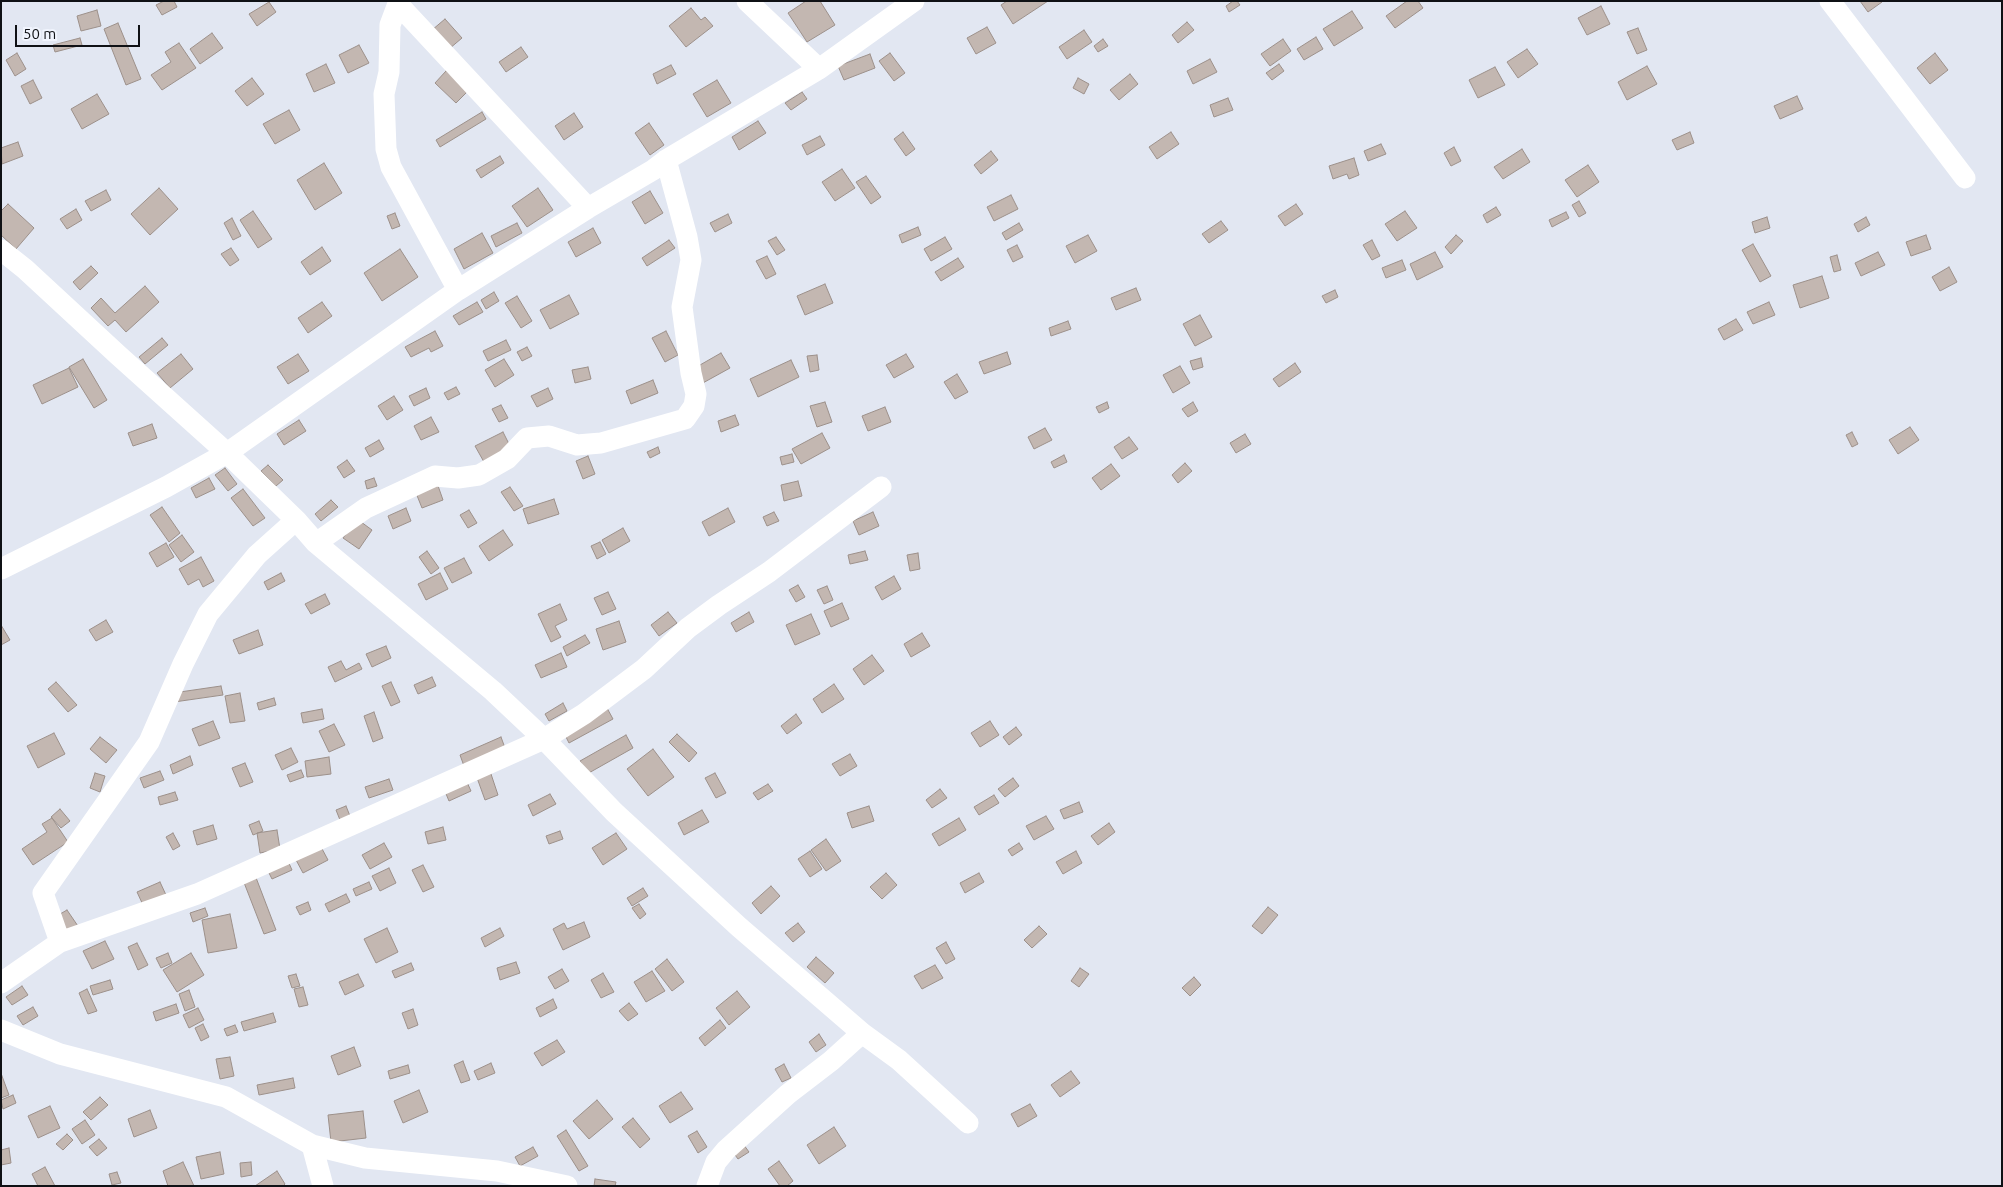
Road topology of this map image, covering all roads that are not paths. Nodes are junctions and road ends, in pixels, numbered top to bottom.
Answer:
1 (747, 1) edge
2 (914, 1) edge
3 (1830, 1) edge
4 (399, 2) edge
5 (819, 69) junction
6 (666, 160) junction
7 (1965, 178) dead end
8 (588, 208) junction
9 (1, 250) edge
10 (458, 290) junction
11 (227, 453) junction
12 (881, 487) dead end
13 (296, 520) junction
14 (316, 543) junction
15 (1, 569) edge
16 (544, 739) junction
17 (60, 942) junction
18 (1, 983) edge
19 (1, 1030) edge
20 (862, 1033) junction
21 (968, 1123) dead end
22 (312, 1145) junction
23 (323, 1186) edge
24 (567, 1186) edge
25 (707, 1186) edge

1 - 5 street
2 - 5 street
3 - 7 street
4 - 8 street
4 - 10 street
5 - 6 street
6 - 8 street
6 - 14 street
8 - 10 street
9 - 11 street
10 - 11 street
11 - 13 street
11 - 15 street
12 - 16 street
13 - 14 street
13 - 17 street
14 - 16 street
16 - 17 street
16 - 20 street
17 - 18 street
19 - 22 street
20 - 21 street
20 - 25 street
22 - 23 street
22 - 24 street

